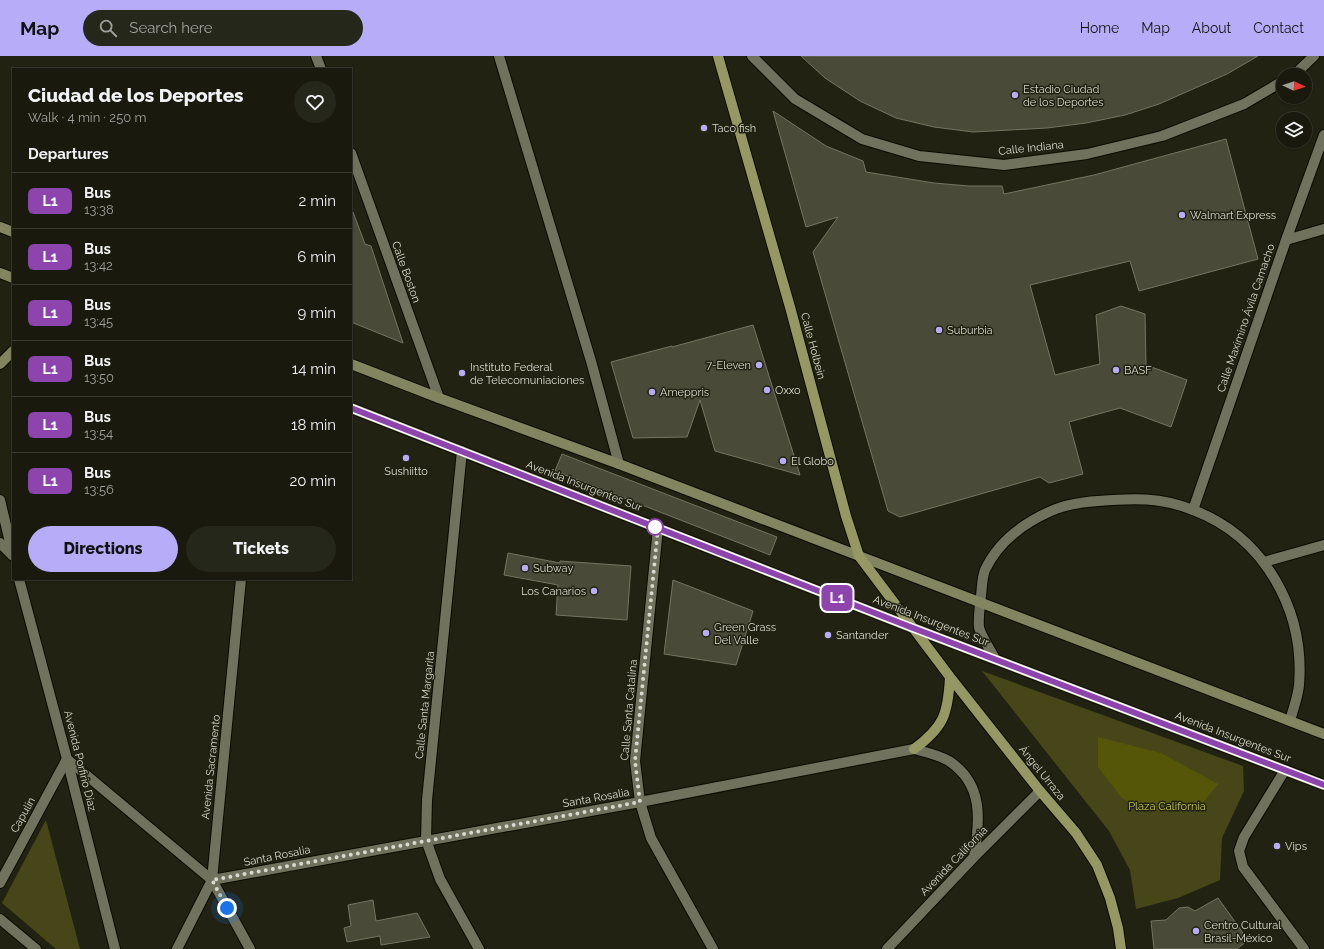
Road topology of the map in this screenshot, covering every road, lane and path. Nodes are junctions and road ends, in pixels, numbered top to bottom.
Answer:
1 (316, 56) edge
2 (499, 56) edge
3 (718, 56) edge
4 (752, 56) edge
5 (1314, 56) edge
6 (321, 68) edge
7 (1301, 68) edge
8 (1276, 85) edge
9 (1324, 135) edge
10 (352, 156) edge
11 (0, 227) edge
12 (1324, 228) edge
13 (12, 232) edge
14 (1286, 240) junction
15 (0, 273) edge
16 (12, 278) edge
17 (12, 352) edge
18 (0, 364) edge
19 (352, 364) edge
20 (439, 398) junction
21 (352, 408) edge
22 (462, 452) junction
23 (619, 464) junction
24 (0, 500) edge
25 (1193, 510) junction
26 (658, 528) junction
27 (0, 543) edge
28 (1324, 545) edge
29 (12, 551) edge
30 (12, 554) edge
31 (859, 556) junction
32 (1264, 562) junction
33 (20, 580) edge
34 (241, 580) edge
35 (980, 603) junction
36 (913, 628) junction
37 (995, 659) junction
38 (950, 677) junction
39 (1290, 721) junction
40 (1324, 734) edge
41 (914, 749) junction
42 (68, 759) junction
43 (1285, 770) junction
44 (1324, 785) edge
45 (1040, 791) junction
46 (640, 802) junction
47 (426, 840) junction
48 (974, 857) junction
49 (212, 880) junction
50 (0, 883) edge
51 (0, 918) edge
52 (36, 949) edge
53 (115, 949) edge
54 (177, 949) edge
55 (250, 949) edge
56 (479, 949) edge
57 (713, 949) edge
58 (887, 949) edge
59 (1121, 949) edge
60 (1304, 949) edge

1 - 6 street
2 - 23 street
3 - 31 main road, Calle Holbein
4 - 8 street, Calle Indiana
5 - 7 street
9 - 14 street, Calle Maximino Ávila Camacho
10 - 20 street, Calle Boston
11 - 13 main road
12 - 14 street
14 - 25 street, Calle Maximino Ávila Camacho
15 - 16 main road
17 - 18 main road
19 - 20 main road
20 - 23 main road
21 - 22 main road, Avenida Insurgentes Sur
22 - 26 main road, Avenida Insurgentes Sur
22 - 47 street, Calle Santa Margarita
23 - 31 main road
24 - 29 street
25 - 32 street
25 - 35 street
26 - 36 main road, Avenida Insurgentes Sur
26 - 46 street, Calle Santa Catalina
27 - 30 street
28 - 32 street
31 - 35 main road
31 - 36 main road, Calle Holbein
32 - 39 street
33 - 42 street, Avenida Porfirio Díaz
34 - 49 street, Avenida Sacramento
35 - 37 street
35 - 39 main road
36 - 37 main road, Avenida Insurgentes Sur
36 - 38 main road, Ángel Urraza
37 - 43 main road, Avenida Insurgentes Sur
38 - 41 main road
38 - 45 main road, Ángel Urraza
39 - 40 main road
41 - 46 street, Santa Rosalia
41 - 48 street
42 - 49 street
42 - 50 street, Capulin
42 - 53 street, Avenida Porfirio Díaz
43 - 44 main road, Avenida Insurgentes Sur
43 - 60 street
45 - 48 street, Avenida California
45 - 59 main road, Ángel Urraza
46 - 47 street, Santa Rosalia
46 - 57 street, Calle Santa Catalina
47 - 49 street, Santa Rosalia
47 - 56 street, Calle Santa Margarita
48 - 58 street, Avenida California
49 - 54 street
49 - 55 street
51 - 52 street

